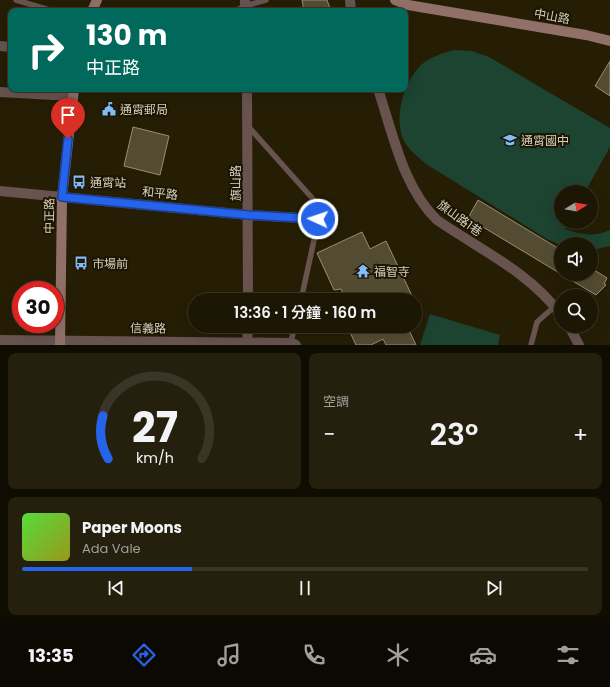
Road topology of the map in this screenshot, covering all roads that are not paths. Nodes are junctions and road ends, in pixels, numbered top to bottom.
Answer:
1 (16, 0) edge
2 (266, 0) edge
3 (395, 0) edge
4 (245, 6) edge
5 (43, 8) edge
6 (610, 41) edge
7 (0, 92) edge
8 (247, 92) edge
9 (379, 92) edge
10 (73, 93) edge
11 (247, 125) junction
12 (0, 191) edge
13 (62, 197) junction
14 (248, 215) junction
15 (318, 219) junction
16 (248, 293) edge
17 (302, 293) edge
18 (554, 305) edge
19 (554, 307) edge
20 (248, 333) edge
21 (294, 333) edge
22 (573, 333) edge
23 (0, 340) edge
24 (60, 343) edge
25 (248, 344) edge
26 (293, 344) edge
27 (531, 345) edge
28 (579, 345) edge

1 - 5 lane
2 - 4 lane
3 - 6 main road, 中山路
7 - 10 street
8 - 11 street, 旗山路
9 - 18 street, 旗山路1巷
10 - 13 main road, 中正路
11 - 14 street, 旗山路
11 - 15 lane
12 - 13 street, 和平路
13 - 14 street, 和平路
13 - 24 main road, 中正路
14 - 15 street, 和平路
14 - 16 street, 旗山路
15 - 17 lane
19 - 27 lane
20 - 25 street
21 - 26 lane
22 - 28 street
23 - 24 street, 信義路
24 - 25 street, 信義路
25 - 26 street, 信義路

